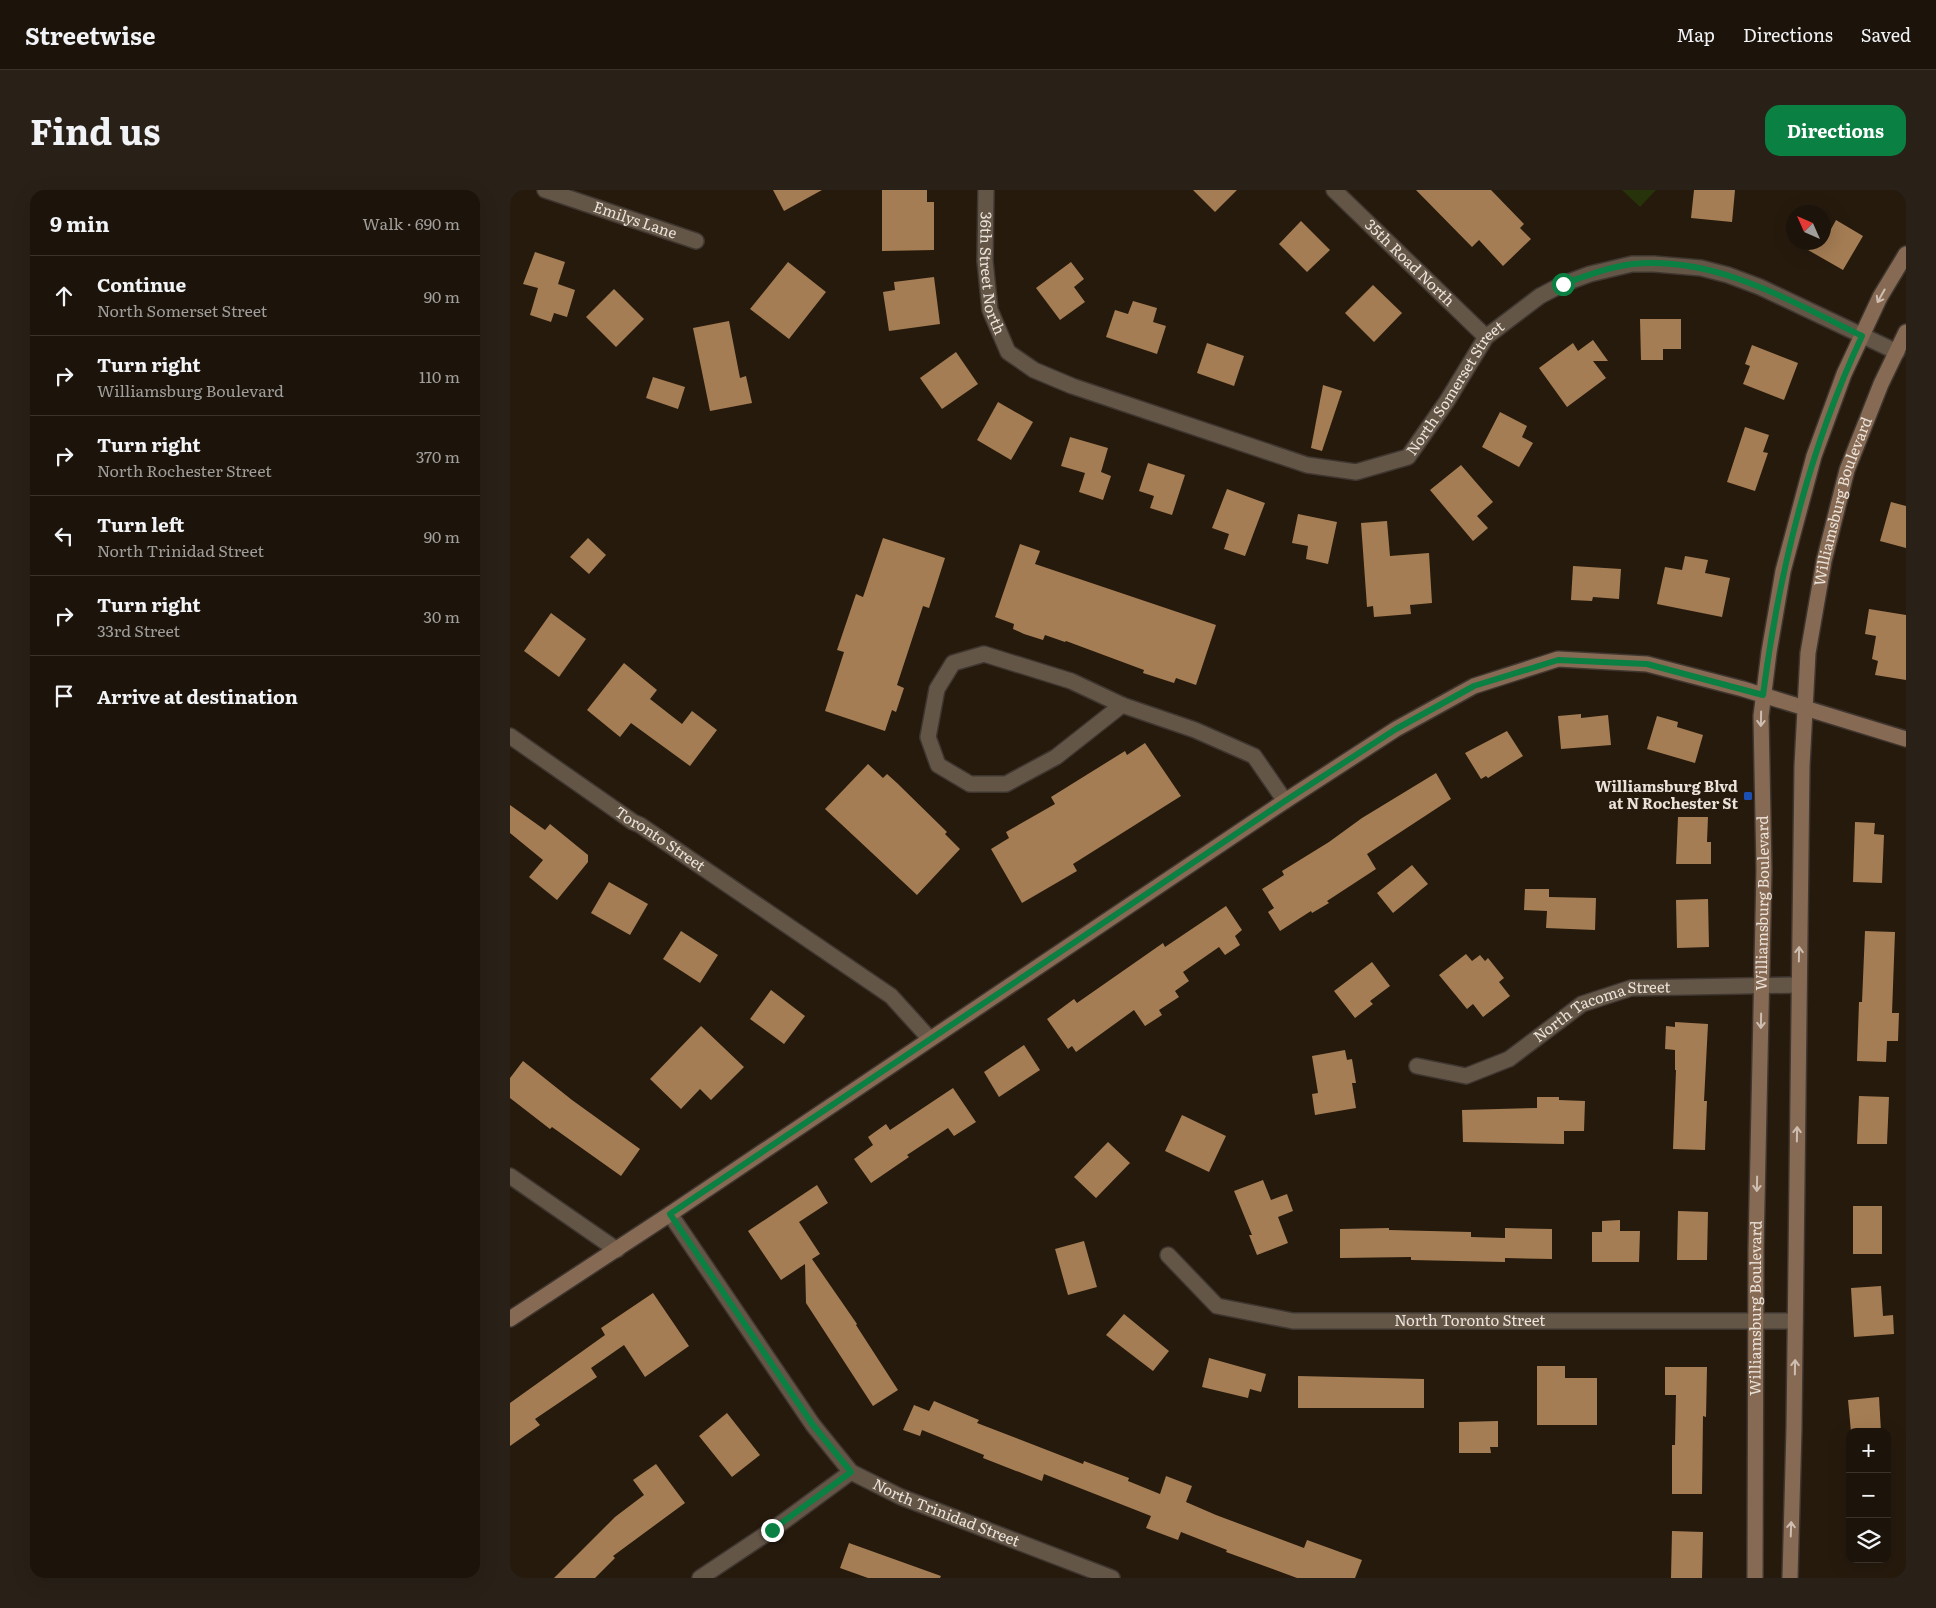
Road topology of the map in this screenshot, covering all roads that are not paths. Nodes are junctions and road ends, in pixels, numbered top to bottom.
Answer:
1 (545, 190) edge
2 (986, 190) edge
3 (1334, 190) edge
4 (696, 241) dead end
5 (1906, 254) edge
6 (1906, 332) edge
7 (1862, 336) junction
8 (1486, 337) junction
9 (1008, 352) joint
10 (1897, 352) junction
11 (1763, 695) junction
12 (1122, 704) junction
13 (1805, 708) junction
14 (510, 736) edge
15 (1906, 739) edge
16 (1285, 801) junction
17 (1761, 985) junction
18 (1799, 985) junction
19 (930, 1039) junction
20 (1417, 1066) dead end
21 (510, 1176) edge
22 (670, 1214) junction
23 (617, 1250) junction
24 (1168, 1255) dead end
25 (510, 1319) edge
26 (1756, 1321) junction
27 (1795, 1321) junction
28 (851, 1472) junction
29 (700, 1578) edge
30 (1112, 1578) edge
31 (1755, 1578) edge
32 (1790, 1578) edge

1 - 4 street, Emilys Lane
2 - 9 street, 36th Street North
3 - 8 street, 35th Road North
5 -> 7 main road, Williamsburg Boulevard
6 - 10 main road, Williamsburg Boulevard
7 - 8 street, North Somerset Street
7 - 10 street, North Somerset Street
7 - 11 main road, Williamsburg Boulevard
8 - 9 street, North Somerset Street
10 - 13 main road, Williamsburg Boulevard
11 - 13 main road
11 - 16 main road
11 -> 17 main road, Williamsburg Boulevard
12 - 12 street
12 - 16 street
13 - 15 main road
18 -> 13 main road, Williamsburg Boulevard
14 - 19 street, Toronto Street
16 - 19 main road
17 - 18 street, North Tacoma Street
17 - 20 street, North Tacoma Street
17 -> 26 main road, Williamsburg Boulevard
27 -> 18 main road, Williamsburg Boulevard
19 - 22 main road
21 - 23 street
22 - 23 main road
22 - 28 street, North Trinidad Street
23 - 25 main road
24 - 26 street, North Toronto Street
26 - 27 street, North Toronto Street
26 - 31 main road, Williamsburg Boulevard
32 -> 27 main road, Williamsburg Boulevard
28 - 29 street
28 - 30 street, North Trinidad Street

